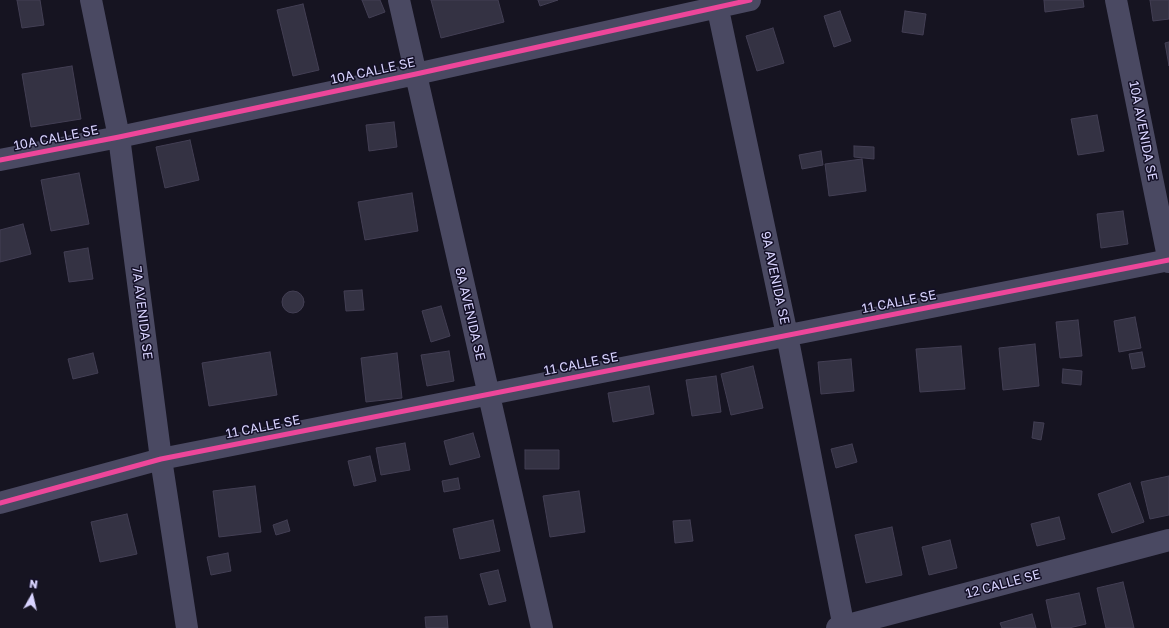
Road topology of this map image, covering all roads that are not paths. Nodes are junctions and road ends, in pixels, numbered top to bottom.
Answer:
1 (91, 0) edge
2 (399, 0) edge
3 (750, 0) edge
4 (1116, 0) edge
5 (717, 4) edge
6 (416, 74) junction
7 (119, 137) junction
8 (0, 160) edge
9 (1169, 261) edge
10 (787, 335) junction
11 (489, 394) junction
12 (161, 459) junction
13 (0, 503) edge
14 (1169, 540) edge
15 (842, 627) edge
16 (187, 628) edge
17 (542, 628) edge

1 - 7 street, 7A AVENIDA SE
2 - 6 street, 8A AVENIDA SE
3 - 5 street, 10A CALLE SE
4 - 9 street, 10A AVENIDA SE
5 - 6 street, 10A CALLE SE
5 - 10 street, 9A AVENIDA SE
6 - 7 street, 10A CALLE SE
6 - 11 street, 8A AVENIDA SE
7 - 8 street, 10A CALLE SE
7 - 12 street, 7A AVENIDA SE
9 - 10 street, 11 CALLE SE
10 - 11 street, 11 CALLE SE
10 - 15 street, 9A AVENIDA SE
11 - 12 street, 11 CALLE SE
11 - 17 street, 8A AVENIDA SE
12 - 13 street, 11 CALLE SE
12 - 16 street, 7A AVENIDA SE
14 - 15 street, 12 CALLE SE

